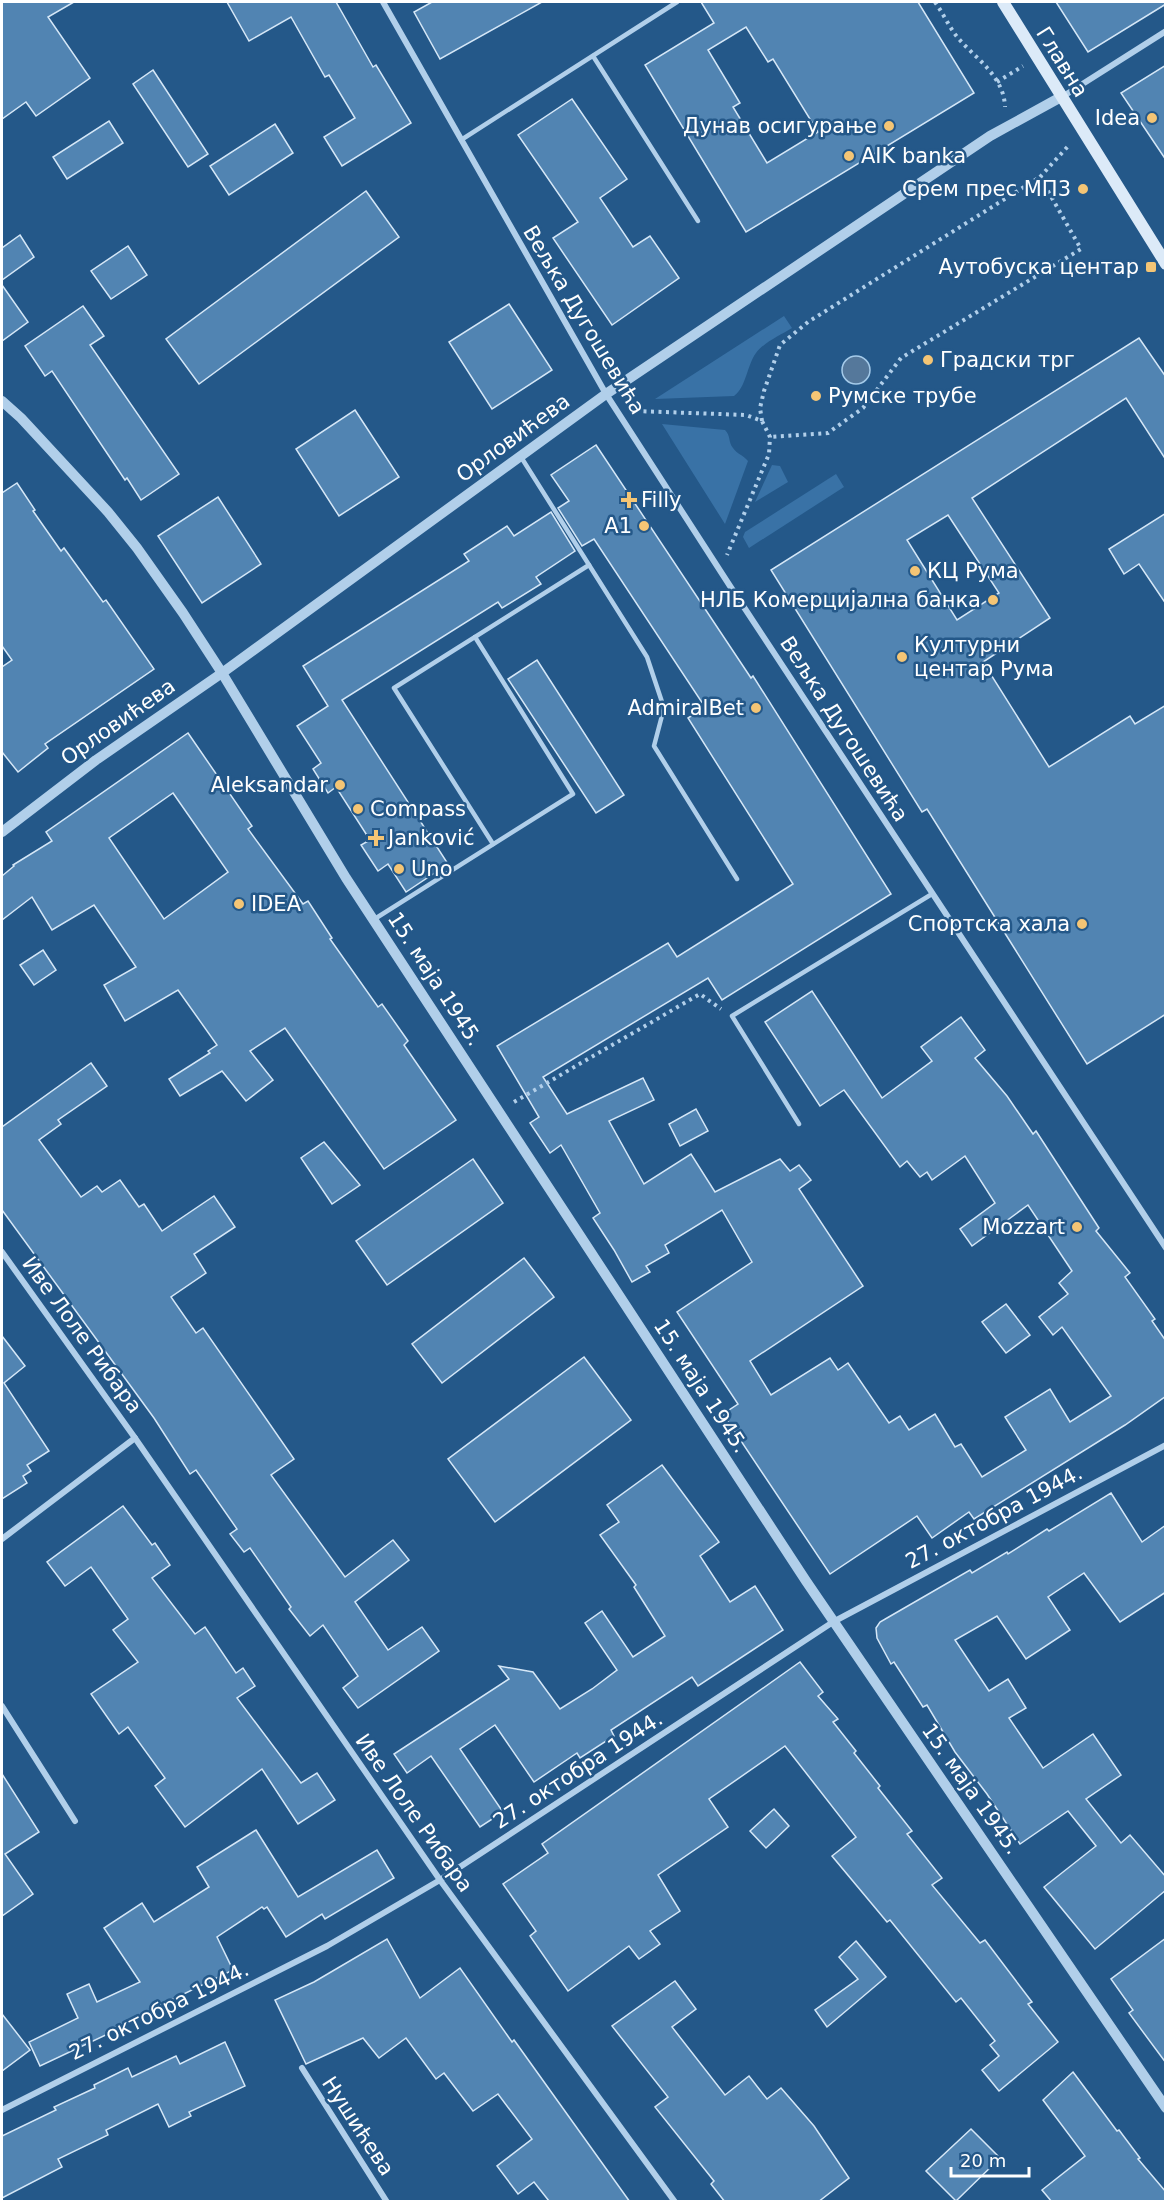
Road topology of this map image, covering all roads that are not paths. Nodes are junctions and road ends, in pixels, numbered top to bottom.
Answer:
1 (383, 2) edge
2 (677, 2) edge
3 (1003, 2) edge
4 (1166, 31) edge
5 (593, 56) junction
6 (1061, 97) junction
7 (461, 140) junction
8 (698, 221) dead end
9 (1166, 264) edge
10 (606, 394) junction
11 (2, 401) edge
12 (521, 456) junction
13 (589, 565) junction
14 (475, 637) junction
15 (222, 673) junction
16 (2, 832) edge
17 (493, 844) junction
18 (737, 879) dead end
19 (932, 894) junction
20 (373, 920) junction
21 (799, 1124) dead end
22 (1166, 1248) edge
23 (2, 1252) edge
24 (135, 1438) junction
25 (1166, 1445) edge
26 (2, 1539) edge
27 (833, 1623) junction
28 (2, 1707) edge
29 (75, 1821) dead end
30 (440, 1880) junction
31 (302, 2068) dead end
32 (1166, 2108) edge
33 (2, 2110) edge
34 (387, 2202) edge
35 (675, 2202) edge

1 - 7 street, Вељка Дугошевића
2 - 5 lane
3 - 6 main road, Главна
4 - 6 street
5 - 7 lane
5 - 8 lane
6 - 9 main road, Главна
6 - 10 street, Орловићева
7 - 10 street, Вељка Дугошевића
10 - 12 street, Орловићева
10 - 19 street, Вељка Дугошевића
11 - 15 street, 15. маја 1945.
12 - 13 lane
12 - 15 street, Орловићева
13 - 14 lane
13 - 18 lane
14 - 17 lane
14 - 17 lane
15 - 16 street, Орловићева
15 - 20 street, 15. маја 1945.
17 - 20 lane
19 - 21 lane
19 - 22 street, Вељка Дугошевића
20 - 27 street, 15. маја 1945.
23 - 24 street, Иве Лоле Рибара
24 - 26 street, Иве Лоле Рибара
24 - 30 street, Иве Лоле Рибара
25 - 27 street, 27. октобра 1944.
27 - 30 street, 27. октобра 1944.
27 - 32 street, 15. маја 1945.
28 - 29 street
30 - 33 street, 27. октобра 1944.
30 - 35 street, Иве Лоле Рибара
31 - 34 street, Нушићева

